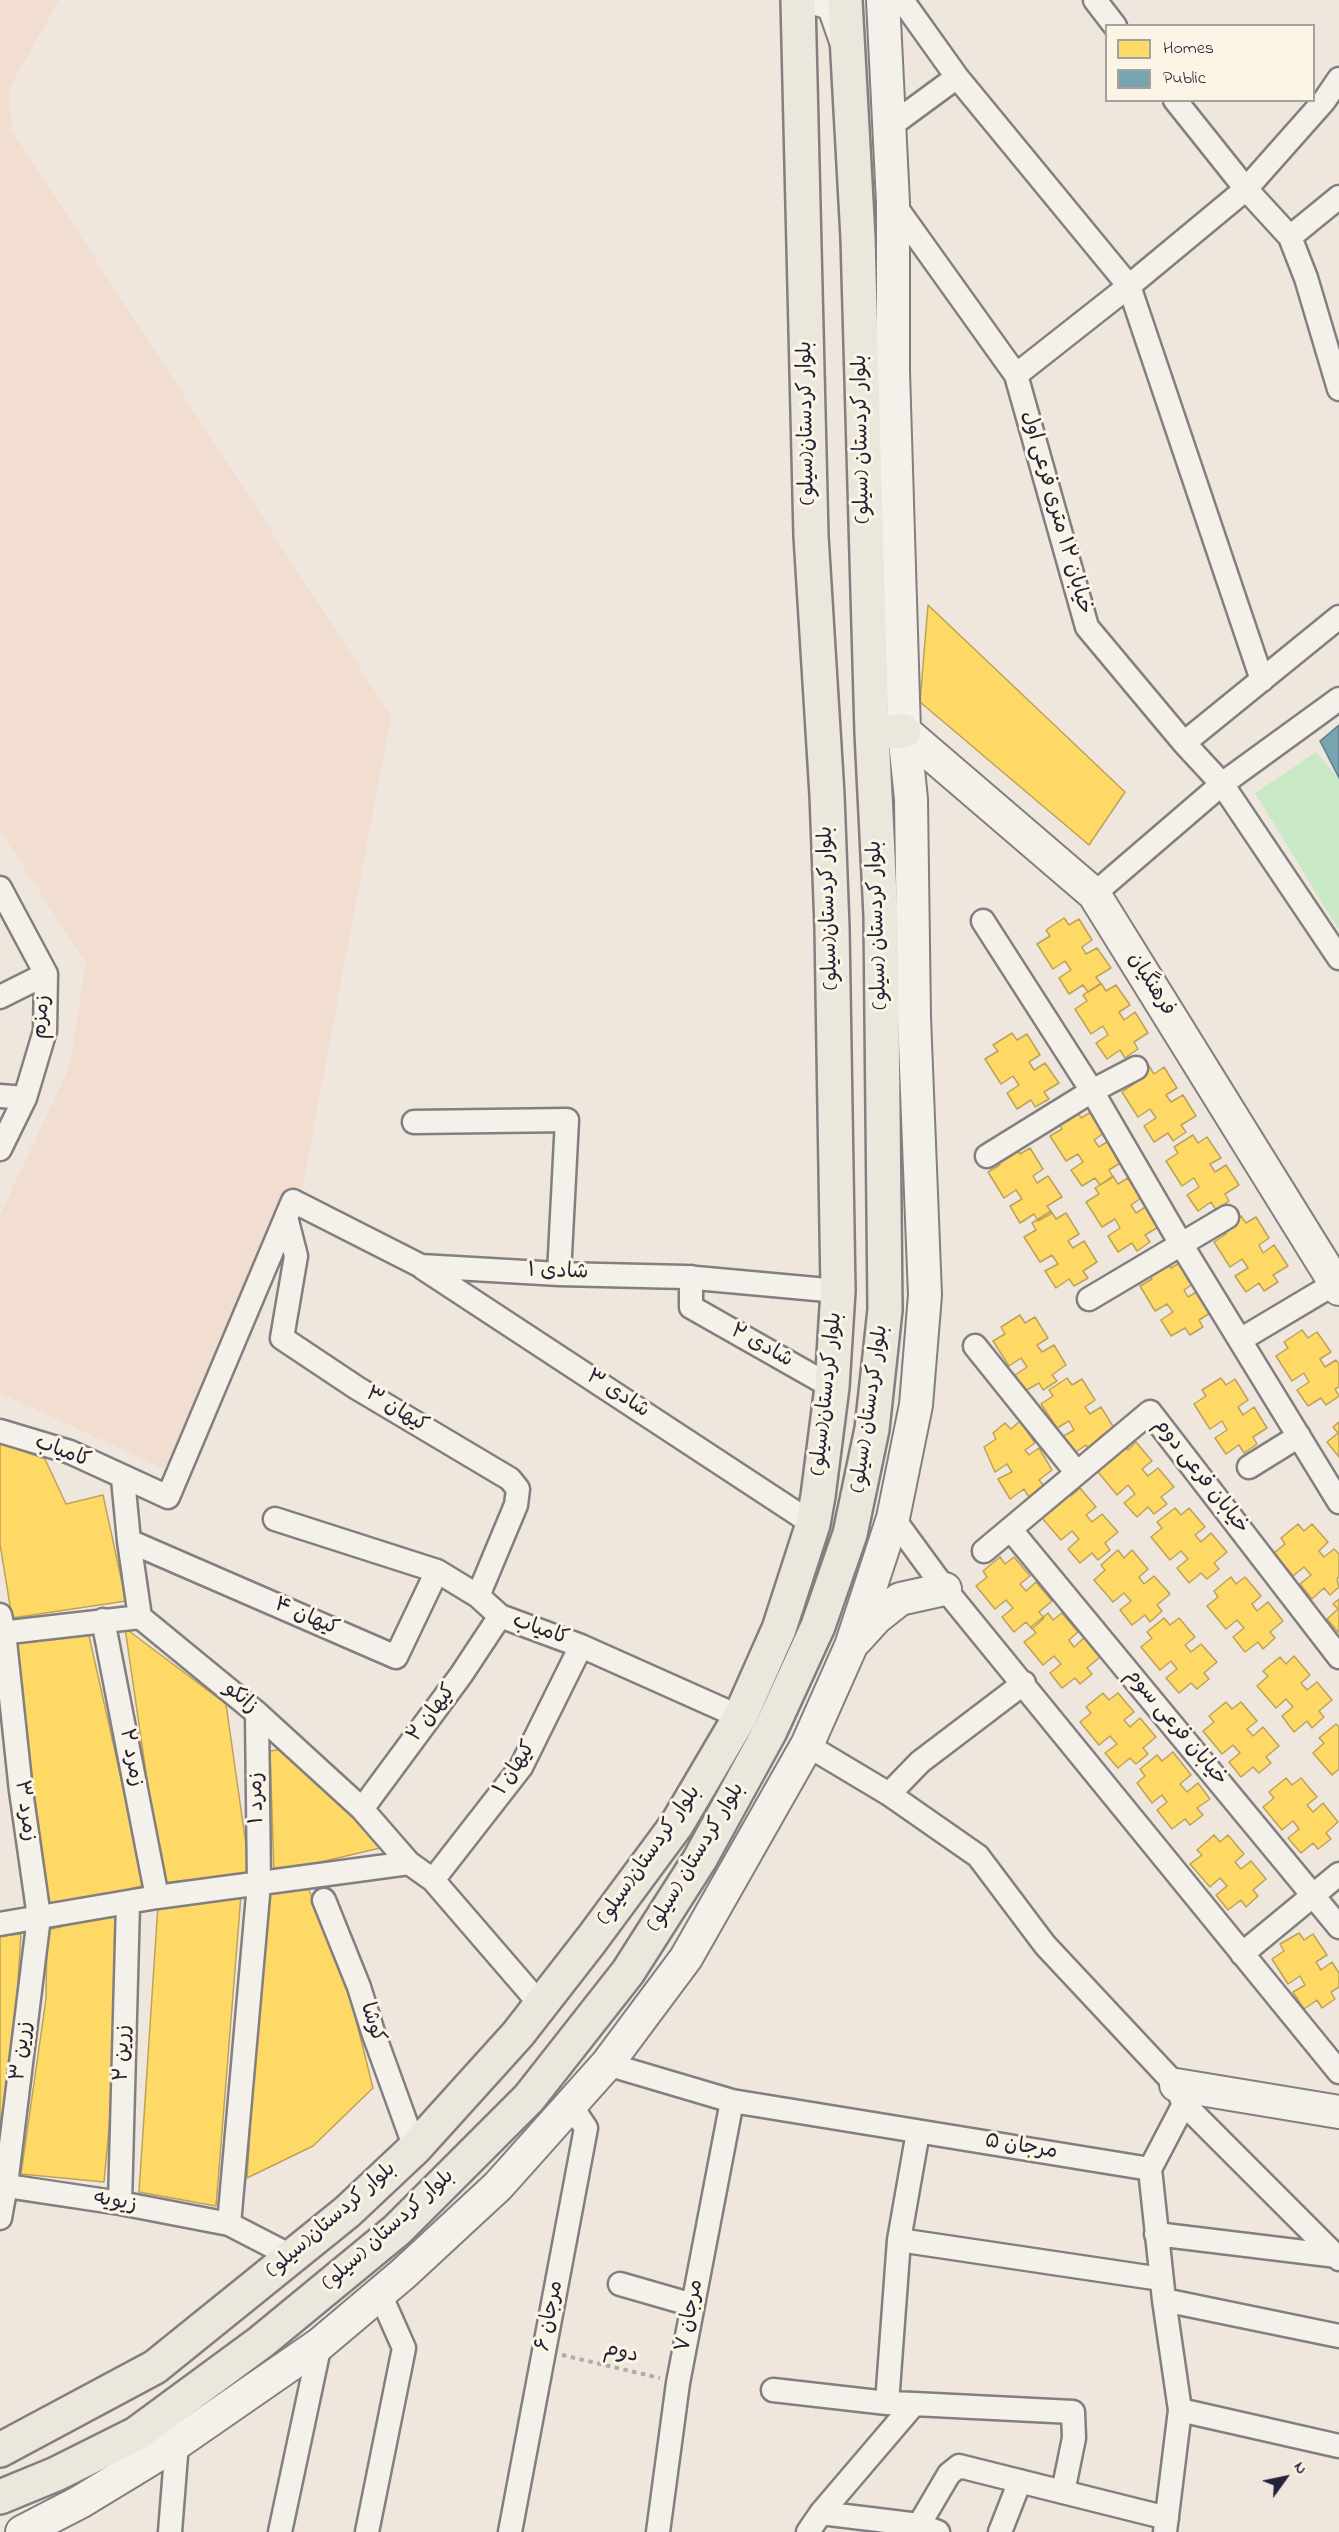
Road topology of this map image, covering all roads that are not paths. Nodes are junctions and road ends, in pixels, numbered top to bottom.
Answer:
1 (845, 0) edge
2 (883, 0) edge
3 (902, 0) edge
4 (1095, 0) edge
5 (806, 1) edge
6 (1113, 24) edge
7 (846, 42) junction
8 (957, 77) junction
9 (1339, 79) edge
10 (1177, 102) edge
11 (889, 127) junction
12 (1246, 189) junction
13 (1339, 197) edge
14 (892, 203) junction
15 (1290, 237) junction
16 (1129, 286) junction
17 (1016, 375) junction
18 (1339, 389) edge
19 (1339, 617) edge
20 (1262, 680) junction
21 (1339, 699) edge
22 (904, 731) junction
23 (872, 733) junction
24 (1184, 742) junction
25 (1222, 784) junction
26 (1, 890) edge
27 (1094, 894) junction
28 (881, 916) junction
29 (983, 921) dead end
30 (832, 928) junction
31 (1339, 958) edge
32 (46, 974) junction
33 (0, 997) edge
34 (1136, 1068) dead end
35 (1092, 1091) junction
36 (0, 1096) edge
37 (25, 1098) junction
38 (414, 1122) dead end
39 (0, 1149) edge
40 (987, 1156) dead end
41 (290, 1209) junction
42 (1227, 1217) dead end
43 (1181, 1244) junction
44 (421, 1266) junction
45 (559, 1274) junction
46 (691, 1277) junction
47 (1338, 1284) edge
48 (838, 1291) junction
49 (1089, 1299) dead end
50 (1240, 1340) junction
51 (975, 1346) dead end
52 (832, 1387) junction
53 (0, 1431) edge
54 (1299, 1436) junction
55 (1249, 1467) dead end
56 (1077, 1473) junction
57 (123, 1479) junction
58 (1339, 1502) edge
59 (893, 1518) junction
60 (275, 1520) dead end
61 (813, 1524) junction
62 (1011, 1530) junction
63 (129, 1541) junction
64 (984, 1551) dead end
65 (437, 1571) junction
66 (945, 1589) junction
67 (478, 1596) junction
68 (500, 1616) junction
69 (140, 1617) junction
70 (103, 1620) junction
71 (1, 1627) edge
72 (581, 1646) junction
73 (851, 1646) junction
74 (1339, 1657) edge
75 (1024, 1683) junction
76 (257, 1713) junction
77 (740, 1717) junction
78 (807, 1746) junction
79 (10, 1792) edge
80 (889, 1794) junction
81 (362, 1809) junction
82 (409, 1863) junction
83 (1339, 1874) edge
84 (433, 1881) junction
85 (259, 1884) junction
86 (1313, 1895) junction
87 (157, 1897) junction
88 (324, 1900) dead end
89 (128, 1903) junction
90 (39, 1917) junction
91 (0, 1924) edge
92 (1339, 1927) edge
93 (1242, 1954) junction
94 (540, 2004) junction
95 (607, 2064) junction
96 (1339, 2072) edge
97 (1180, 2095) junction
98 (732, 2101) junction
99 (570, 2104) junction
100 (1339, 2112) edge
101 (918, 2132) junction
102 (415, 2148) junction
103 (1150, 2169) junction
104 (3, 2185) edge
105 (120, 2203) junction
106 (0, 2218) edge
107 (229, 2224) junction
108 (1156, 2234) junction
109 (899, 2240) junction
110 (293, 2257) junction
111 (1338, 2258) edge
112 (620, 2284) dead end
113 (1163, 2289) junction
114 (380, 2294) junction
115 (693, 2305) junction
116 (1339, 2336) edge
117 (320, 2344) junction
118 (773, 2390) dead end
119 (886, 2403) junction
120 (914, 2404) junction
121 (1180, 2410) junction
122 (177, 2443) junction
123 (1339, 2446) edge
124 (0, 2450) edge
125 (1020, 2481) junction
126 (1063, 2492) junction
127 (10, 2494) edge
128 (821, 2513) junction
129 (1166, 2525) edge
130 (929, 2529) edge
131 (9, 2532) edge
132 (21, 2532) edge
133 (170, 2532) edge
134 (280, 2532) edge
135 (367, 2532) edge
136 (510, 2532) edge
137 (658, 2532) edge
138 (808, 2532) edge
139 (1000, 2532) edge

1 - 7 main road, بلوار کردستان (سیلو)
2 - 11 street
3 - 8 street
4 - 6 street
5 - 7 street
5 - 30 main road, بلوار کردستان(سیلو)
7 - 23 main road, بلوار کردستان (سیلو)
8 - 11 street
8 - 16 street
9 - 12 street
10 - 12 street
11 - 14 street
12 - 15 street
12 - 16 street
13 - 15 street
14 - 17 street, خیابان ۱۲ متری فرعی اول
14 - 22 street
15 - 18 street
16 - 17 street
16 - 20 street
17 - 24 street, خیابان ۱۲ متری فرعی اول
19 - 20 street
20 - 24 street
21 - 25 street
22 - 23 main road
22 - 27 street, فرهنگیان
22 - 59 street
23 - 28 main road, بلوار کردستان (سیلو)
24 - 25 street, خیابان ۱۲ متری فرعی اول
25 - 27 street
25 - 31 street, خیابان ۱۲ متری فرعی اول
26 - 32 street, زمزم
27 - 47 street, فرهنگیان
28 - 30 main road
28 - 127 main road, بلوار کردستان (سیلو)
29 - 35 street
30 - 48 main road, بلوار کردستان(سیلو)
32 - 33 street
32 - 37 street, زمزم
34 - 35 street
35 - 40 street
35 - 43 street
36 - 37 street
37 - 39 street, زمزم
38 - 45 street
41 - 44 street, شادی ۱
41 - 57 street, کامیاب
41 - 67 street, کیهان ۳
42 - 43 street
43 - 49 street
43 - 50 street
44 - 45 street, شادی ۱
44 - 61 street, شادی ۳
45 - 46 street, شادی ۱
46 - 48 street, شادی ۱
46 - 52 street, شادی ۲
47 - 50 street
48 - 52 main road, بلوار کردستان(سیلو)
50 - 54 street
51 - 56 street
52 - 61 main road, بلوار کردستان(سیلو)
53 - 57 street, کامیاب
54 - 55 street
54 - 58 street
56 - 62 street, خیابان فرعی دوم
56 - 74 street, خیابان فرعی دوم
57 - 63 street
59 - 66 street
59 - 73 street
60 - 65 street, کامیاب
61 - 77 main road, بلوار کردستان(سیلو)
62 - 64 street, خیابان فرعی دوم
62 - 86 street, خیابان فرعی سوم
63 - 65 street, کیهان ۴
63 - 69 street
65 - 67 street, کامیاب
66 - 73 street
66 - 75 street
67 - 68 street, کامیاب
68 - 72 street, کامیاب
68 - 81 street, کیهان ۲
69 - 70 street
69 - 76 street, زانکو
70 - 71 street
70 - 87 street, زمرد ۲
71 - 79 street, زمرد ۳
72 - 77 street, کامیاب
72 - 84 street, کیهان ۱
73 - 78 street
75 - 80 street
75 - 93 street
76 - 81 street, زانکو
76 - 85 street, زمرد ۱
77 - 94 main road, بلوار کردستان(سیلو)
78 - 80 street
78 - 95 street
79 - 90 street, زمرد ۳
80 - 97 street
81 - 82 street, زانکو
82 - 84 street, زانکو
82 - 85 street
83 - 86 street
84 - 94 street, زانکو
85 - 87 street
85 - 107 street, زمرد ۱
86 - 92 street, خیابان فرعی سوم
86 - 93 street
87 - 89 street
88 - 102 street, کوشا
89 - 90 street
89 - 105 street, زرین ۲
90 - 91 street
90 - 104 street, زرین ۳
93 - 96 street
94 - 102 main road, بلوار کردستان(سیلو)
95 - 98 street, مرجان ۵
95 - 99 street
97 - 100 street
97 - 103 street
97 - 111 street
98 - 101 street, مرجان ۵
98 - 115 street, مرجان ۷
99 - 114 street
99 - 136 street, مرجان ۶
101 - 103 street, مرجان ۵
101 - 109 street
102 - 110 main road, بلوار کردستان(سیلو)
103 - 108 street
104 - 105 street, زیویه
104 - 106 street, زرین ۳
105 - 107 street, زیویه
107 - 110 street, زیویه
108 - 111 street
108 - 113 street
109 - 113 street
109 - 119 street
110 - 124 main road, بلوار کردستان(سیلو)
112 - 115 street
113 - 116 street
113 - 121 street
114 - 117 street
114 - 135 street
115 - 137 street, مرجان ۷
117 - 122 street
117 - 134 street
118 - 119 street
119 - 120 street
120 - 126 street
120 - 128 street
121 - 123 street
121 - 129 street
122 - 132 street
122 - 133 street
125 - 126 street
125 - 130 street
125 - 139 street
126 - 129 street
127 - 131 street
128 - 130 street
128 - 138 street

